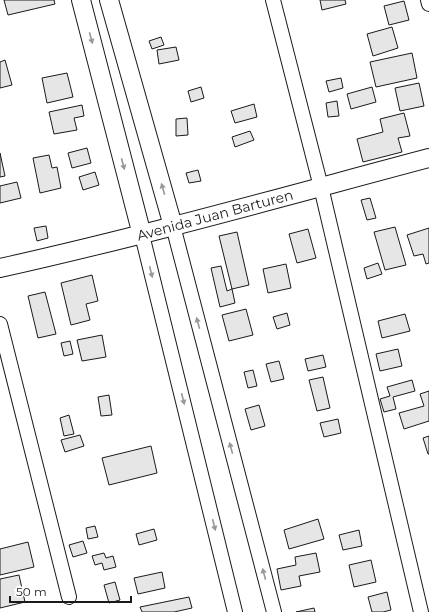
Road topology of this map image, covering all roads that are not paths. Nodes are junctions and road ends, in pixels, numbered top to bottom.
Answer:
1 (81, 0) edge
2 (110, 0) edge
3 (273, 0) edge
4 (428, 0) edge
5 (429, 4) edge
6 (429, 158) edge
7 (322, 187) junction
8 (173, 226) junction
9 (142, 235) junction
10 (0, 268) edge
11 (0, 324) edge
12 (69, 597) dead end
13 (235, 612) edge
14 (274, 612) edge
15 (421, 612) edge

1 -> 9 street
8 -> 2 street
3 - 7 street
4 - 5 street
6 - 7 street, Avenida Juan Barturen
7 - 8 street, Avenida Juan Barturen
7 - 15 street
8 - 9 street, Avenida Juan Barturen
14 -> 8 street
9 - 10 street, Avenida Juan Barturen
9 -> 13 street
11 - 12 street

